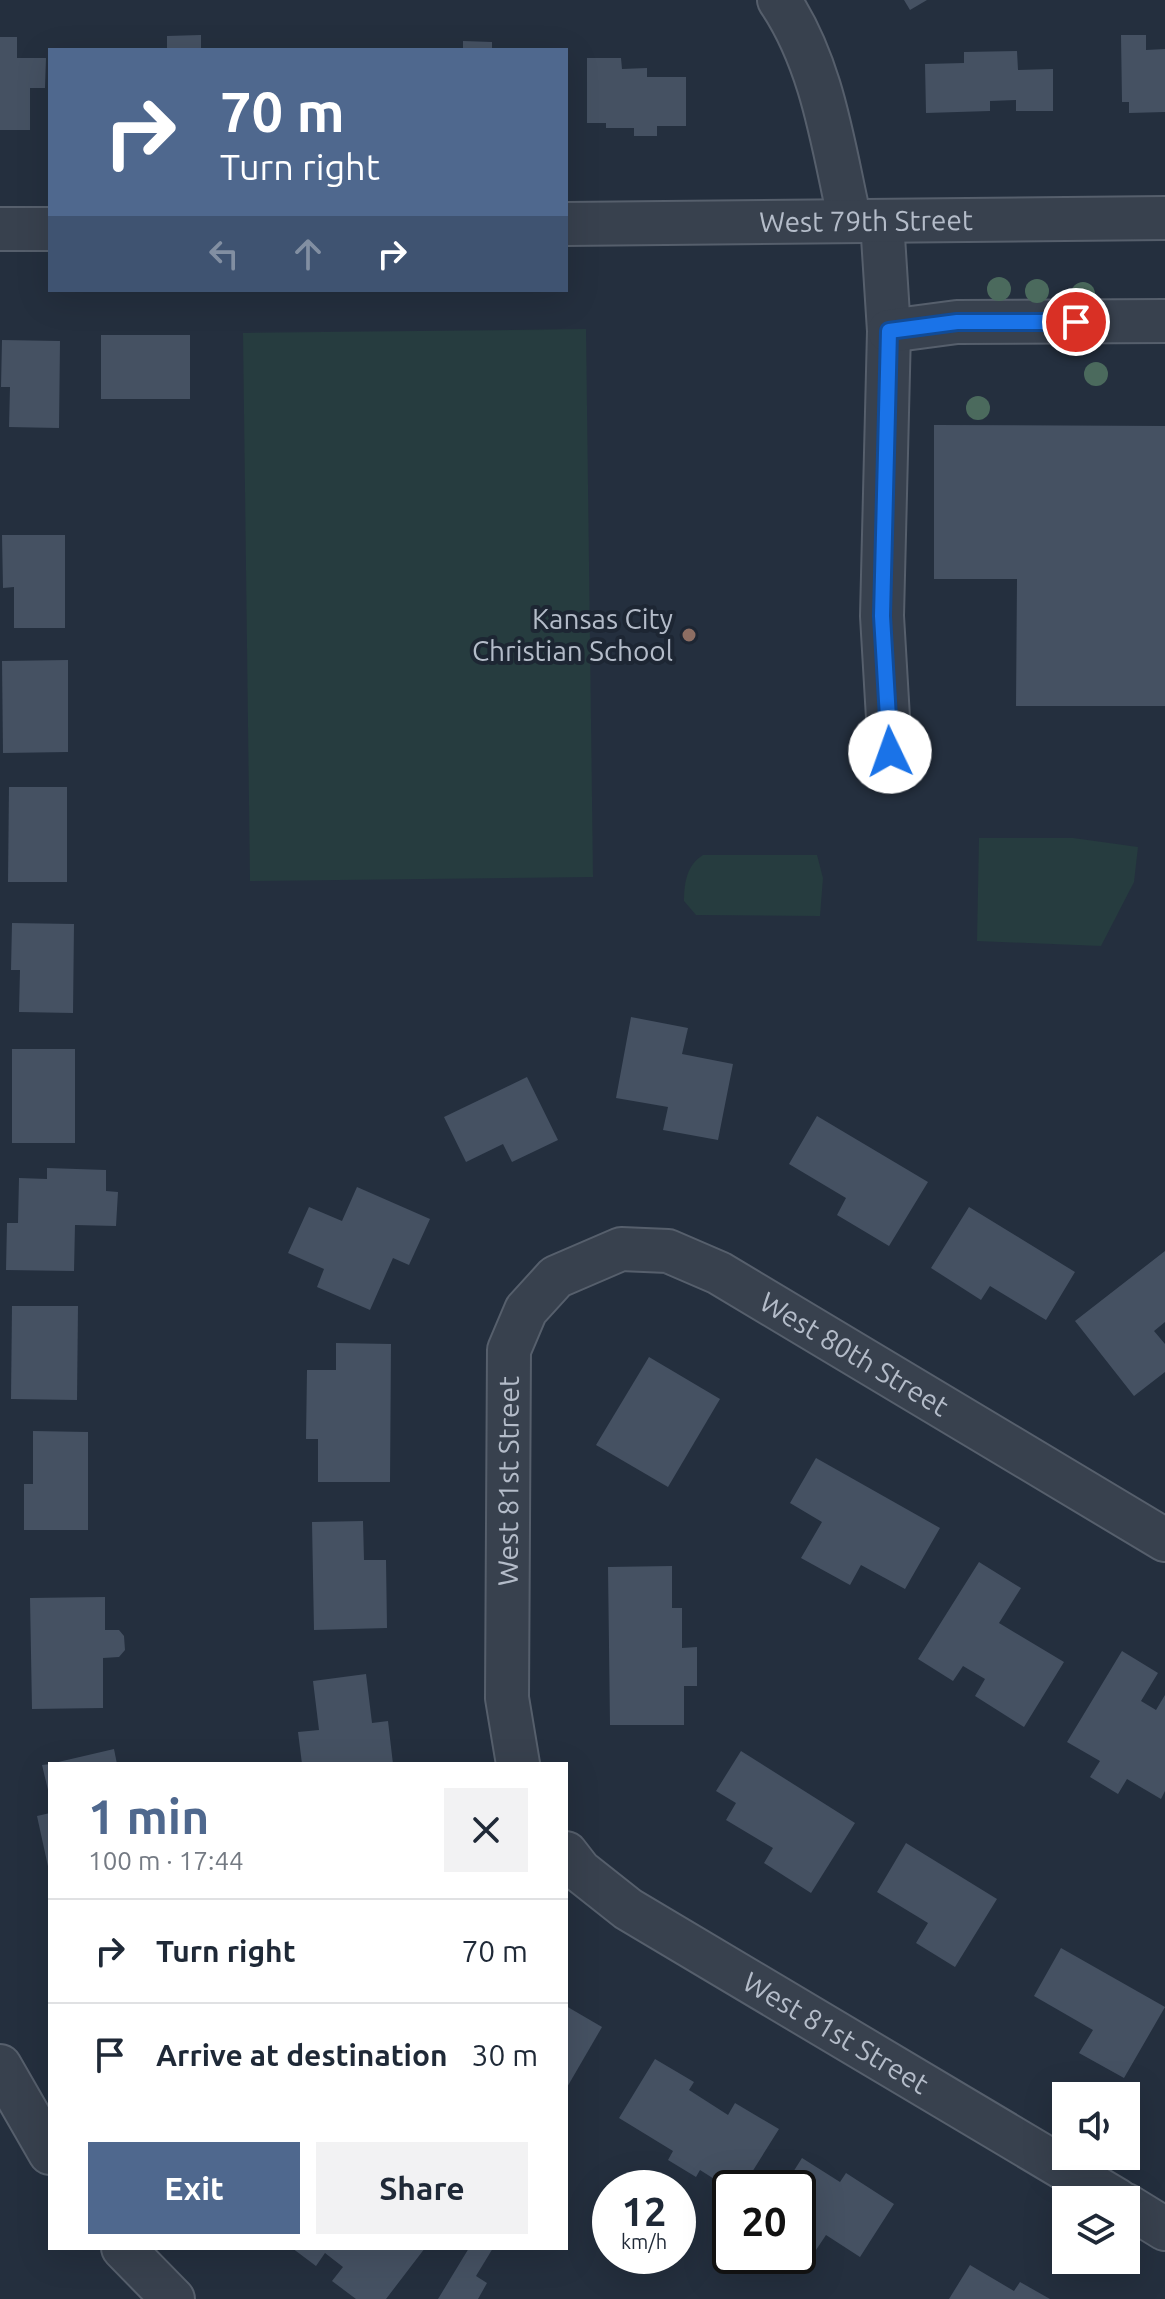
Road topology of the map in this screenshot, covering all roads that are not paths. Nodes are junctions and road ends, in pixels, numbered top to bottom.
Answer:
1 (779, 0) edge
2 (1165, 218) edge
3 (866, 221) junction
4 (568, 224) edge
5 (0, 229) edge
6 (48, 229) edge
7 (1165, 321) edge
8 (889, 331) junction
9 (890, 752) dead end
10 (535, 1300) joint
11 (1165, 1540) edge
12 (518, 1762) edge
13 (568, 1856) edge
14 (0, 2066) edge
15 (48, 2150) edge
16 (1093, 2186) edge
17 (1140, 2214) edge
18 (1165, 2229) edge
19 (125, 2250) edge
20 (173, 2299) edge

1 - 3 street
2 - 3 street, West 79th Street
3 - 4 street, West 79th Street
3 - 8 street
5 - 6 street
7 - 8 street
8 - 9 street
10 - 11 street, West 80th Street
10 - 12 street, West 81st Street
13 - 16 street, West 81st Street
14 - 15 street
17 - 18 street
19 - 20 street

